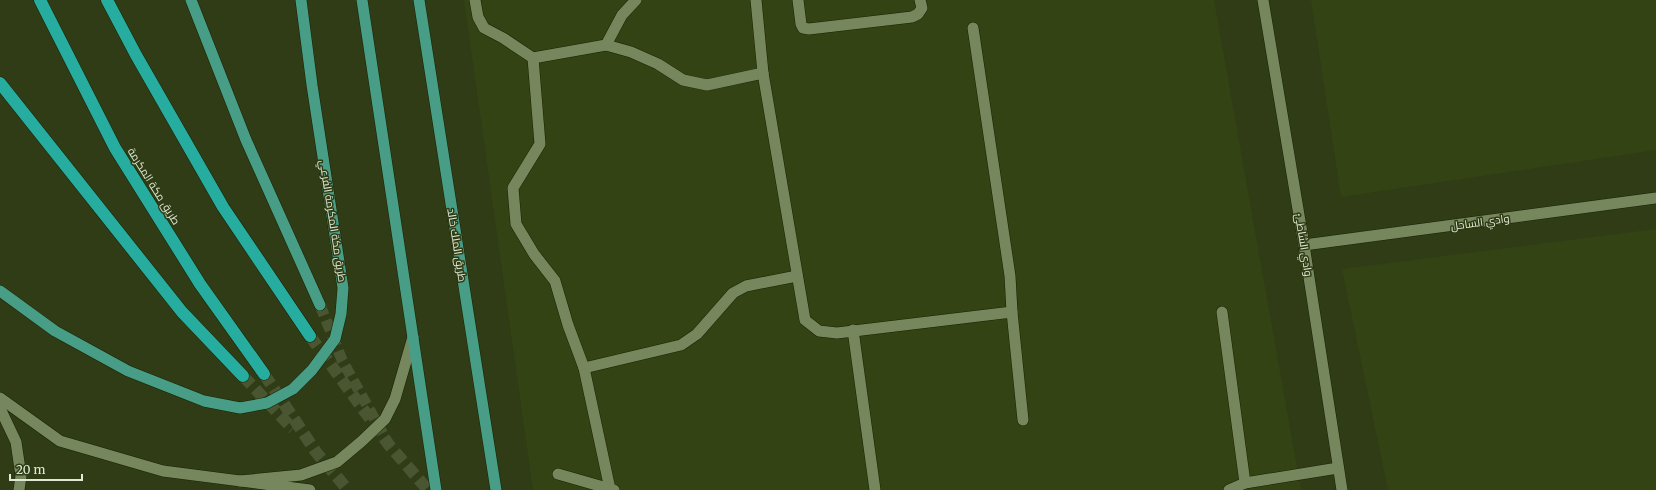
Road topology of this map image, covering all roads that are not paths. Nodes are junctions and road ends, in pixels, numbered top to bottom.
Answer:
1 (40, 0) edge
2 (107, 0) edge
3 (191, 0) edge
4 (301, 0) edge
5 (362, 0) edge
6 (418, 0) edge
7 (475, 0) edge
8 (636, 0) edge
9 (756, 0) edge
10 (798, 0) edge
11 (920, 0) edge
12 (1263, 0) edge
13 (973, 28) dead end
14 (606, 45) junction
15 (533, 58) junction
16 (764, 73) junction
17 (0, 83) edge
18 (1656, 198) edge
19 (1304, 246) junction
20 (798, 276) junction
21 (0, 291) edge
22 (320, 305) tunnel mouth
23 (1012, 312) junction
24 (1222, 312) dead end
25 (853, 330) junction
26 (310, 336) tunnel mouth
27 (413, 337) junction
28 (584, 368) junction
29 (264, 374) tunnel mouth
30 (243, 376) tunnel mouth
31 (0, 398) edge
32 (0, 408) edge
33 (1023, 420) dead end
34 (1338, 468) junction
35 (558, 474) dead end
36 (240, 481) junction
37 (1245, 484) junction
38 (612, 489) edge
39 (19, 490) edge
40 (310, 490) edge
41 (436, 490) edge
42 (496, 490) edge
43 (876, 490) edge
44 (1229, 490) edge
45 (1342, 490) edge

1 - 29 highway, طريق مكة المكرمة
2 - 26 highway
3 - 22 main road
4 - 21 main road, طريق مكة المكرمة الفرعي
5 - 27 main road
6 - 42 main road, طريق الملك خالد
7 - 15 street
8 - 14 street
9 - 16 street
10 - 11 street
12 - 19 street, وادي الشاطئ
13 - 23 street
14 - 15 street
14 - 16 street
15 - 28 street
16 - 20 street
17 - 30 highway
18 - 19 street, وادي الساحل
19 - 34 street, وادي الشاطئ
20 - 25 street
20 - 28 street
23 - 25 street
23 - 33 street
24 - 37 street
25 - 43 street
27 - 36 street
27 - 41 main road
28 - 38 street
31 - 36 street
32 - 39 street
34 - 37 street
34 - 45 street, وادي الشاطئ
35 - 38 street
36 - 40 street
37 - 44 street

